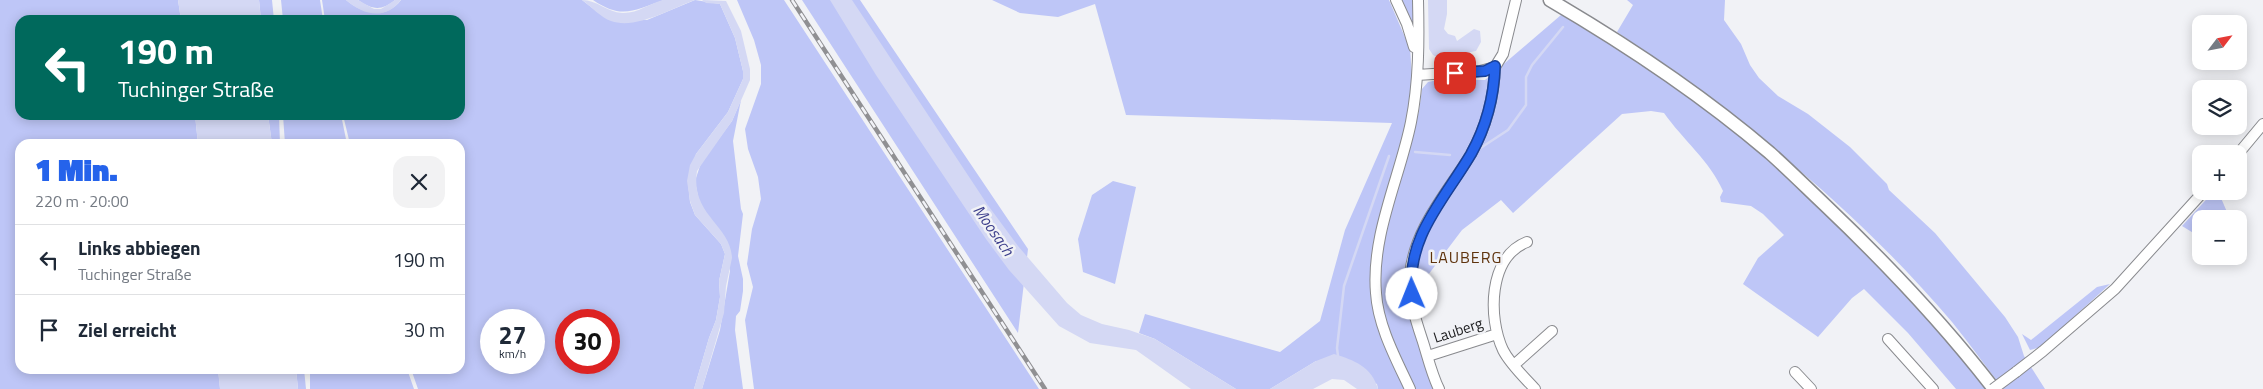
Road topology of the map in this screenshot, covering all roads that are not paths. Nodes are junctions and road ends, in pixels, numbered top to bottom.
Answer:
1 (1396, 0) edge
2 (1418, 0) edge
3 (1516, 0) edge
4 (1550, 0) edge
5 (1417, 62) junction
6 (1495, 66) junction
7 (1417, 75) junction
8 (2263, 124) edge
9 (2246, 145) edge
10 (2196, 200) edge
11 (1526, 242) dead end
12 (1552, 331) dead end
13 (1497, 334) junction
14 (1888, 339) dead end
15 (1428, 356) junction
16 (1514, 365) junction
17 (1795, 372) dead end
18 (1410, 389) edge
19 (1439, 389) edge
20 (1535, 389) edge
21 (1811, 389) edge
22 (1933, 389) edge
23 (1994, 389) edge

1 - 5 street
2 - 5 street
3 - 6 street
4 - 23 main road
5 - 7 street
6 - 7 street
6 - 15 street
7 - 18 street
8 - 9 street
10 - 23 street, bridge
11 - 13 street, Lauberg
12 - 16 street
13 - 15 street, Lauberg
13 - 16 street, Lauberg
14 - 22 street
15 - 19 street
16 - 20 street, Lauberg
17 - 21 street

